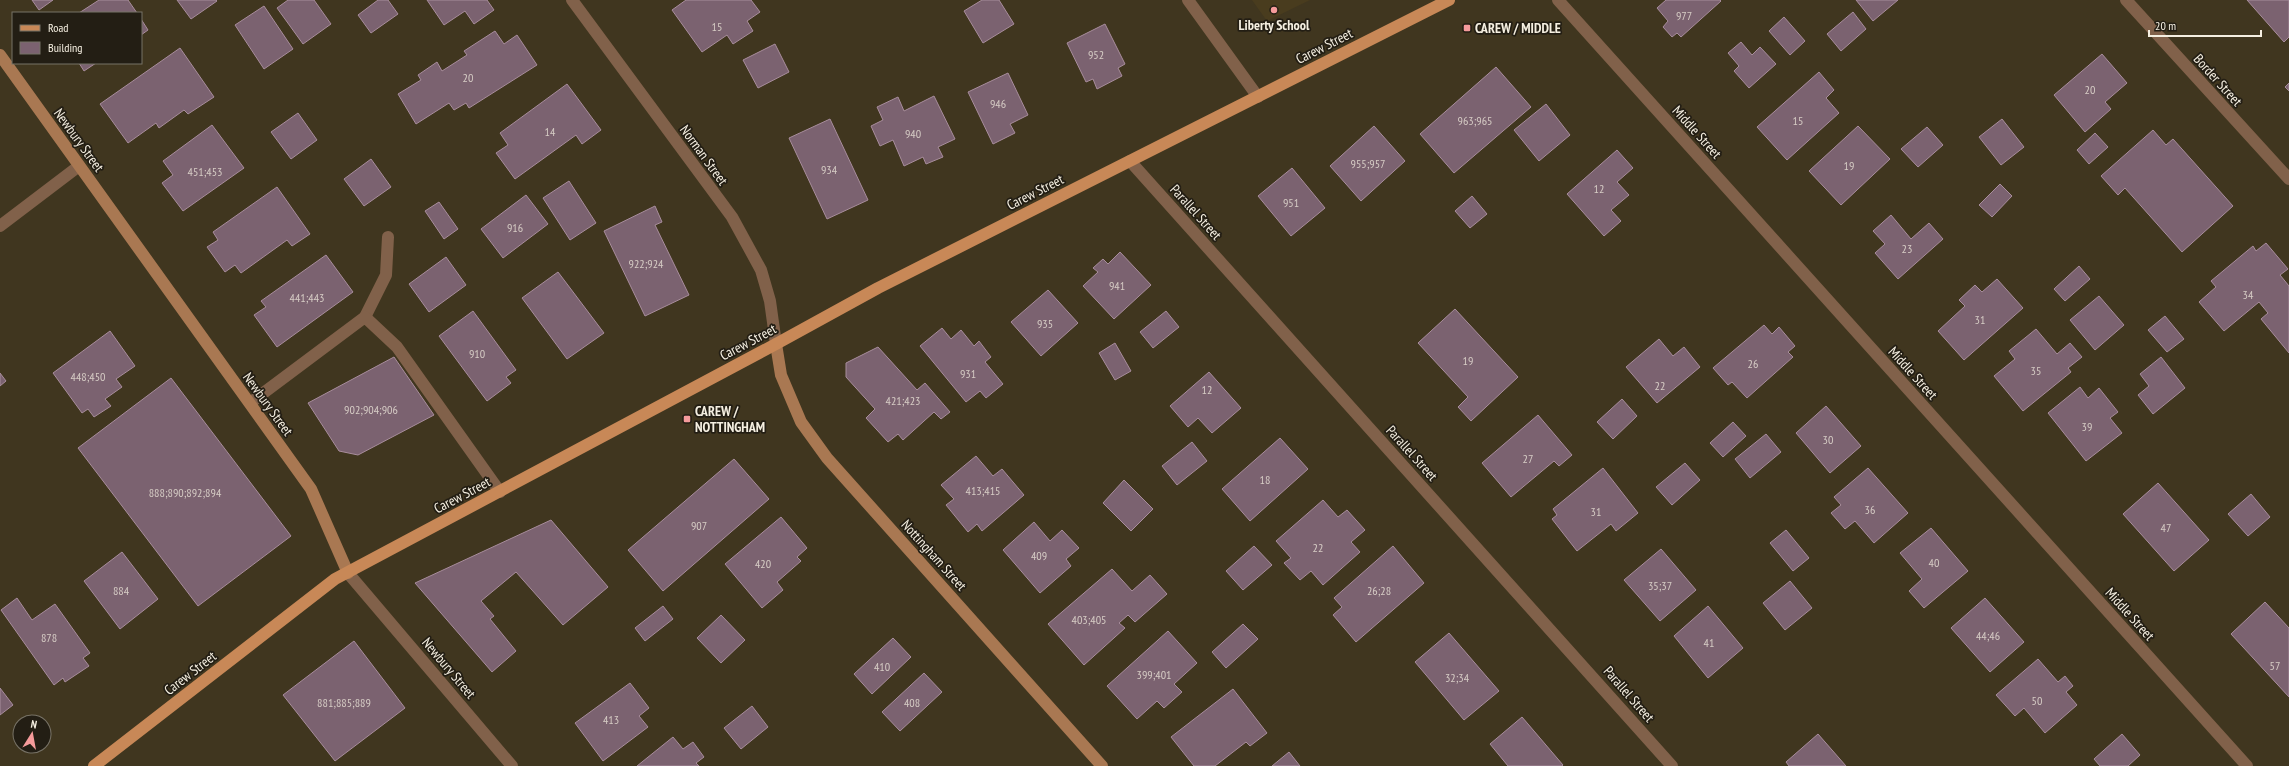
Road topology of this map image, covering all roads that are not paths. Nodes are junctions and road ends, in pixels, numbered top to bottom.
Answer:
1 (572, 0) edge
2 (1188, 0) edge
3 (1449, 0) edge
4 (1558, 0) edge
5 (2126, 0) edge
6 (0, 55) edge
7 (1258, 97) junction
8 (1130, 161) junction
9 (79, 166) junction
10 (2289, 179) edge
11 (0, 226) edge
12 (388, 237) dead end
13 (365, 317) junction
14 (776, 344) junction
15 (250, 403) junction
16 (500, 492) junction
17 (348, 573) junction
18 (94, 766) edge
19 (512, 766) edge
20 (1102, 766) edge
21 (1672, 766) edge
22 (2247, 766) edge

1 - 14 street, Norman Street
2 - 7 street
3 - 7 main road, Carew Street
4 - 22 street, Middle Street
5 - 10 street, Border Street
6 - 9 street, Newbury Street
7 - 8 main road, Carew Street
8 - 14 main road, Carew Street
8 - 21 street, Parallel Street
9 - 11 street
9 - 15 street, Newbury Street
12 - 13 street
13 - 15 street
13 - 16 street
14 - 16 main road, Carew Street
14 - 20 street, Nottingham Street
15 - 17 street, Newbury Street
16 - 17 main road, Carew Street
17 - 18 main road, Carew Street
17 - 19 street, Newbury Street

